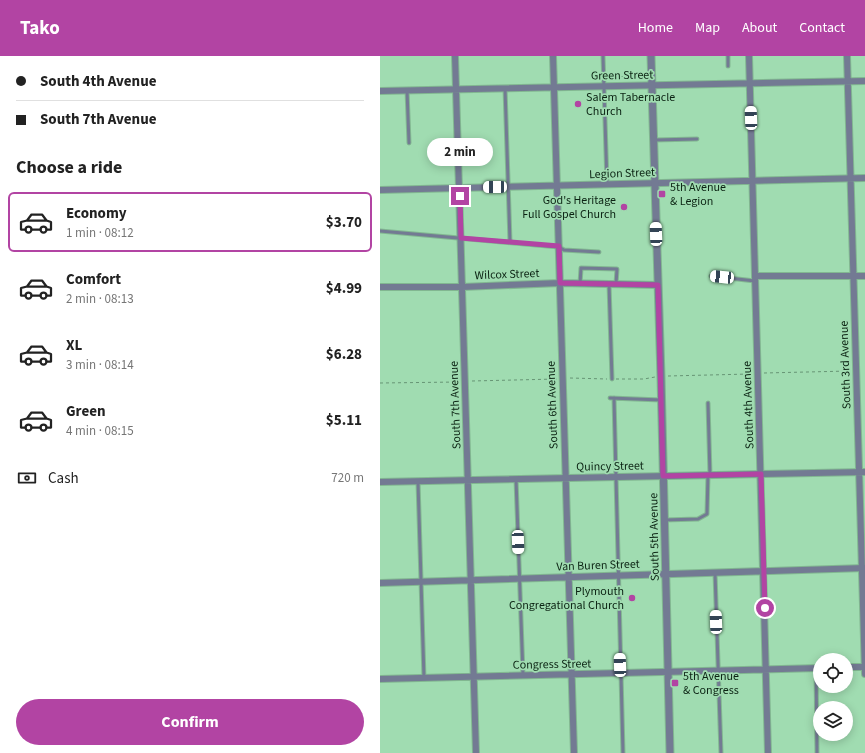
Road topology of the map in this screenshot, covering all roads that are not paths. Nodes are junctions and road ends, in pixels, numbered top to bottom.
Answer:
1 (455, 56) edge
2 (553, 56) edge
3 (603, 56) edge
4 (651, 56) edge
5 (728, 56) edge
6 (750, 56) edge
7 (847, 56) edge
8 (728, 66) dead end
9 (865, 80) edge
10 (848, 81) junction
11 (750, 83) junction
12 (652, 85) junction
13 (604, 86) junction
14 (554, 87) junction
15 (505, 88) junction
16 (456, 89) junction
17 (407, 90) junction
18 (380, 91) edge
19 (697, 138) dead end
20 (654, 140) junction
21 (409, 143) dead end
22 (851, 178) junction
23 (865, 178) edge
24 (753, 180) junction
25 (655, 183) junction
26 (607, 184) junction
27 (557, 185) junction
28 (508, 187) junction
29 (459, 188) junction
30 (380, 190) edge
31 (380, 231) edge
32 (461, 238) junction
33 (510, 242) junction
34 (559, 246) junction
35 (599, 252) dead end
36 (711, 276) dead end
37 (853, 276) junction
38 (865, 276) edge
39 (755, 278) junction
40 (560, 283) junction
41 (580, 284) junction
42 (609, 284) junction
43 (616, 284) junction
44 (658, 285) junction
45 (380, 287) edge
46 (462, 287) junction
47 (612, 380) dead end
48 (661, 400) junction
49 (708, 403) dead end
50 (862, 472) edge
51 (761, 474) junction
52 (709, 475) junction
53 (663, 476) junction
54 (616, 477) junction
55 (566, 478) junction
56 (516, 479) junction
57 (468, 480) junction
58 (380, 482) edge
59 (418, 482) junction
60 (664, 520) junction
61 (864, 568) edge
62 (764, 571) junction
63 (715, 572) junction
64 (665, 574) junction
65 (618, 575) junction
66 (569, 577) junction
67 (520, 578) junction
68 (471, 580) junction
69 (421, 582) junction
70 (380, 583) edge
71 (853, 667) edge
72 (865, 667) edge
73 (813, 668) edge
74 (766, 669) junction
75 (718, 670) junction
76 (668, 672) junction
77 (621, 673) junction
78 (572, 674) junction
79 (865, 674) edge
80 (523, 675) junction
81 (473, 677) junction
82 (424, 678) junction
83 (380, 679) edge
84 (818, 693) edge
85 (476, 753) edge
86 (574, 753) edge
87 (623, 753) edge
88 (670, 753) edge
89 (721, 753) edge
90 (768, 753) edge
91 (817, 753) edge

1 - 16 street, South 7th Avenue
2 - 14 street, South 6th Avenue
3 - 13 lane
4 - 12 street, South 5th Avenue
5 - 8 lane
6 - 11 street, South 4th Avenue
7 - 10 street, South 3rd Avenue
9 - 10 street, Green Street
10 - 11 street, Green Street
10 - 22 street, South 3rd Avenue
11 - 12 street, Green Street
11 - 24 street, South 4th Avenue
12 - 13 street, Green Street
12 - 20 street, South 5th Avenue
13 - 14 street, Green Street
13 - 26 lane
14 - 15 street, Green Street
14 - 27 street, South 6th Avenue
15 - 16 street, Green Street
15 - 28 lane
16 - 17 street, Green Street
16 - 29 street, South 7th Avenue
17 - 18 street, Green Street
17 - 21 lane
19 - 20 lane
20 - 25 street, South 5th Avenue
22 - 23 street, Legion Street
22 - 24 street, Legion Street
22 - 37 street, South 3rd Avenue
24 - 25 street, Legion Street
24 - 39 street, South 4th Avenue
25 - 26 street, Legion Street
25 - 44 street, South 5th Avenue
26 - 27 street, Legion Street
27 - 28 street, Legion Street
27 - 34 street, South 6th Avenue
28 - 29 street, Legion Street
28 - 33 lane
29 - 30 street, Legion Street
29 - 32 street, South 7th Avenue
31 - 32 lane
32 - 33 lane
32 - 46 street, South 7th Avenue
33 - 34 lane
34 - 35 lane
34 - 40 street, South 6th Avenue
36 - 39 lane
37 - 38 street
37 - 39 street
37 - 50 street, South 3rd Avenue
39 - 51 street, South 4th Avenue
40 - 41 street, Wilcox Street
40 - 46 street, Wilcox Street
40 - 55 street, South 6th Avenue
41 - 42 street, Wilcox Street
41 - 43 lane
42 - 43 street, Wilcox Street
42 - 47 lane
43 - 44 street, Wilcox Street
44 - 48 street, South 5th Avenue
45 - 46 street, Wilcox Street
46 - 57 street, South 7th Avenue
48 - 53 street, South 5th Avenue
48 - 54 lane
49 - 52 lane
50 - 51 street, Quincy Street
50 - 61 street, South 3rd Avenue
51 - 52 street, Quincy Street
51 - 62 street, South 4th Avenue
52 - 53 street, Quincy Street
52 - 60 lane
53 - 54 street, Quincy Street
53 - 60 street, South 5th Avenue
54 - 55 street, Quincy Street
54 - 65 lane
55 - 56 street, Quincy Street
55 - 66 street, South 6th Avenue
56 - 57 street, Quincy Street
56 - 67 lane
57 - 59 street, Quincy Street
57 - 68 street, South 7th Avenue
58 - 59 street, Quincy Street
59 - 69 lane
60 - 64 street, South 5th Avenue
61 - 62 street, Van Buren Street
61 - 72 street, South 3rd Avenue
62 - 63 street, Van Buren Street
62 - 74 street, South 4th Avenue
63 - 64 street, Van Buren Street
63 - 75 lane
64 - 65 street, Van Buren Street
64 - 76 street, South 5th Avenue
65 - 66 street, Van Buren Street
65 - 77 lane
66 - 67 street, Van Buren Street
66 - 78 street, South 6th Avenue
67 - 68 street, Van Buren Street
67 - 80 lane
68 - 69 street, Van Buren Street
68 - 81 street, South 7th Avenue
69 - 70 street, Van Buren Street
69 - 82 lane
71 - 72 street
72 - 79 street, South 3rd Avenue
73 - 74 street, Congress Street
74 - 75 street, Congress Street
74 - 90 street, South 4th Avenue
75 - 76 street, Congress Street
75 - 89 lane
76 - 77 street, Congress Street
76 - 88 street, South 5th Avenue
77 - 78 street, Congress Street
77 - 87 lane
78 - 80 street, Congress Street
78 - 86 street, South 6th Avenue
80 - 81 street, Congress Street
81 - 82 street, Congress Street
81 - 85 street, South 7th Avenue
82 - 83 street, Congress Street
84 - 91 lane

